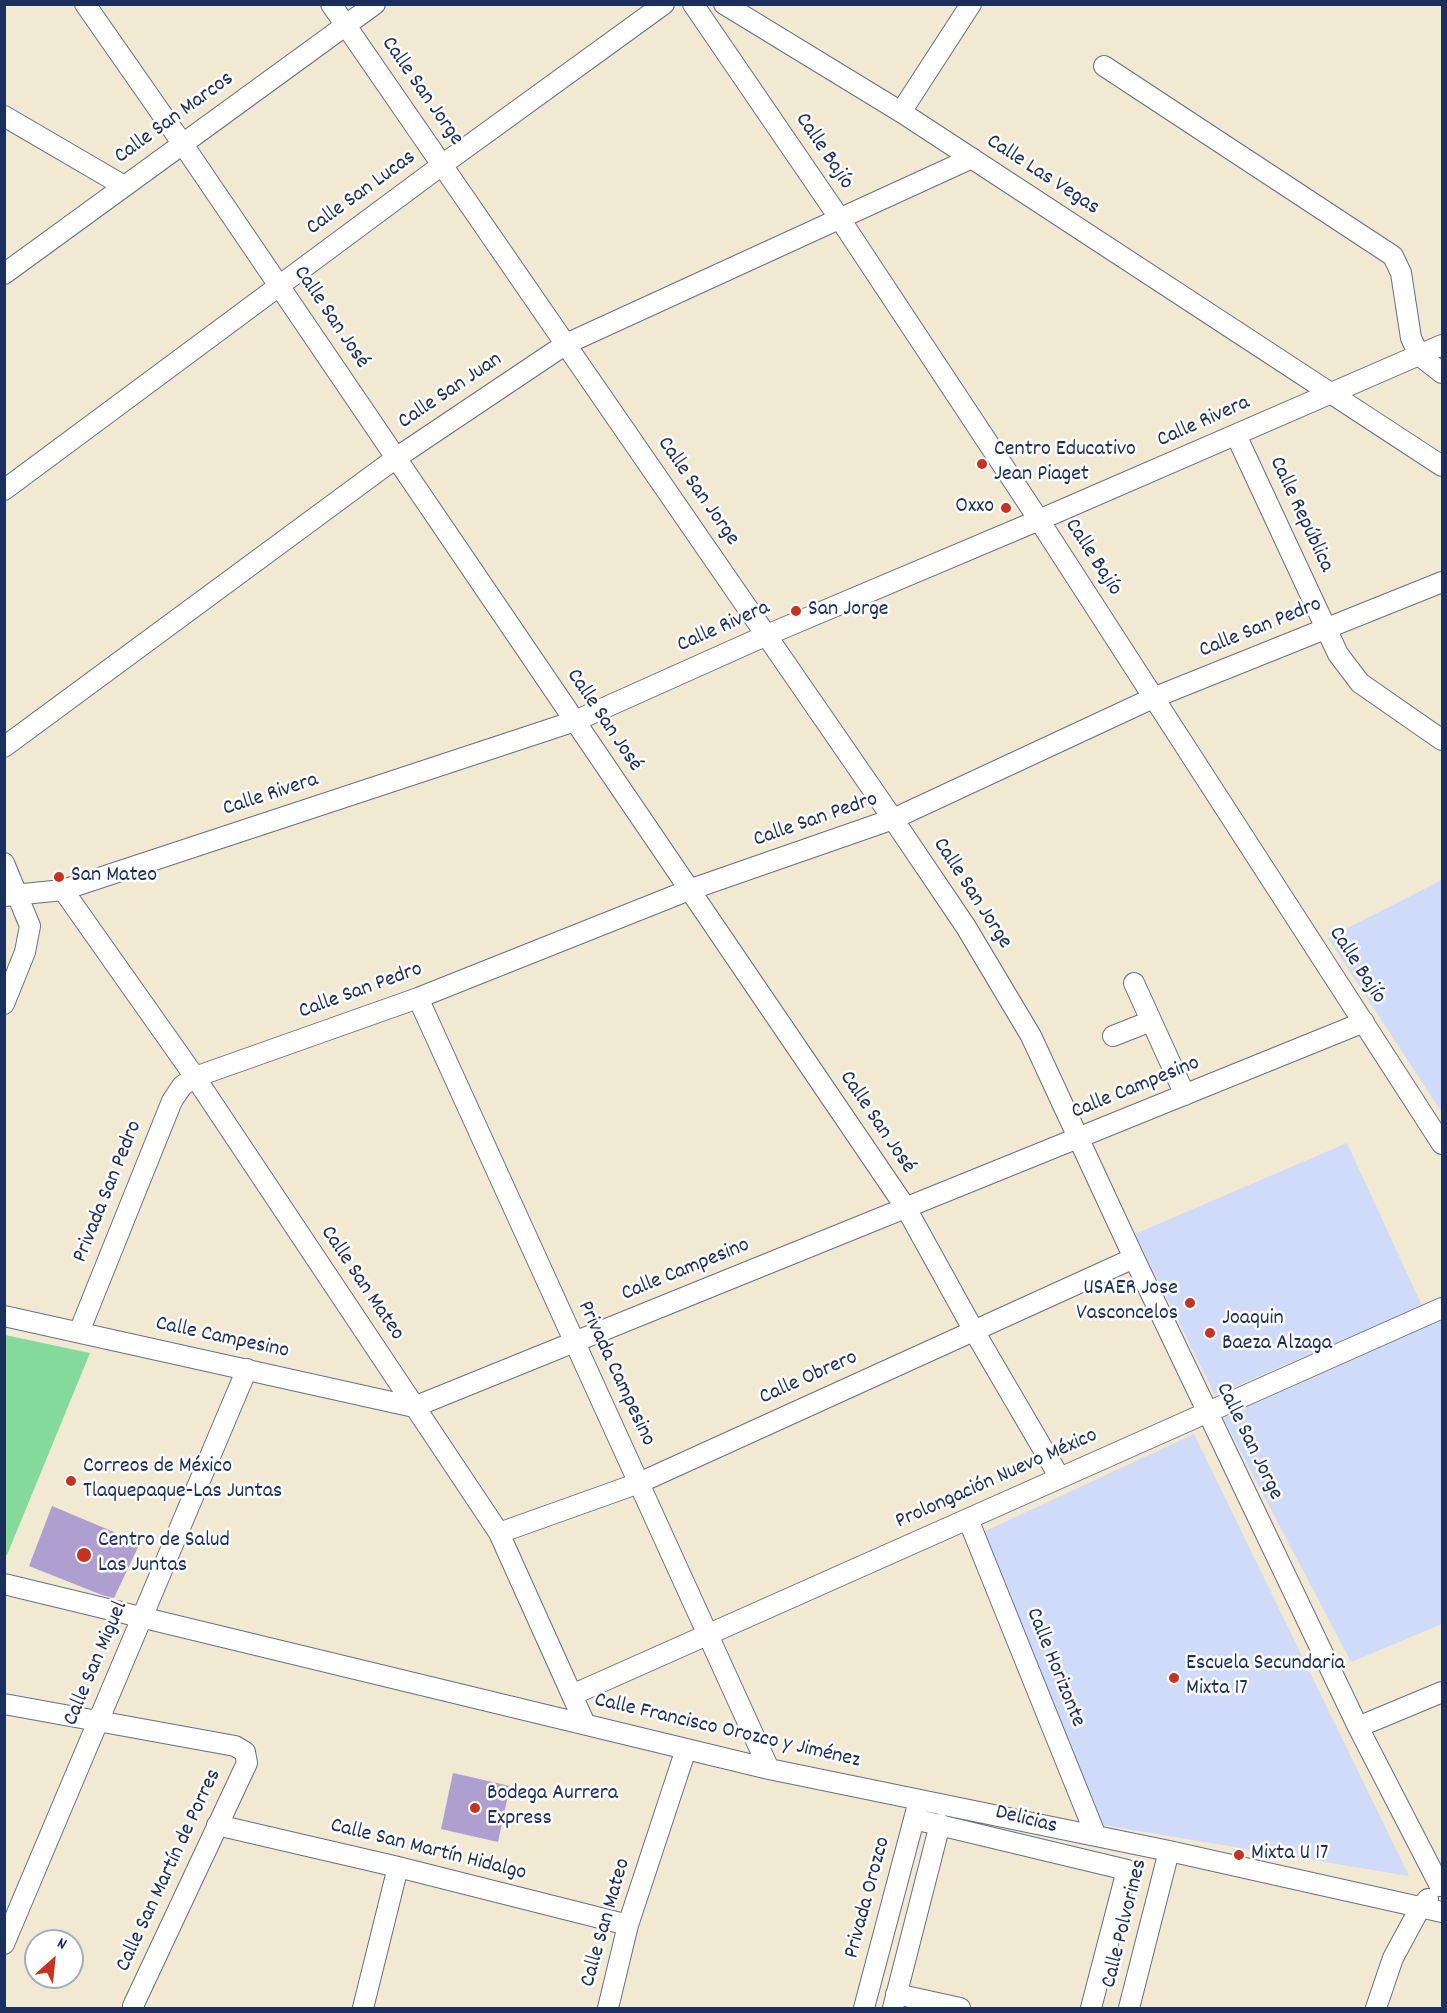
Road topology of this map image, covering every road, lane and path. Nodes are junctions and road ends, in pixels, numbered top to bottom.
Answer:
1 (85, 4) edge
2 (331, 4) edge
3 (375, 4) edge
4 (664, 4) edge
5 (693, 4) edge
6 (724, 4) edge
7 (971, 4) edge
8 (345, 26) junction
9 (1104, 66) dead end
10 (901, 112) junction
11 (4, 116) edge
12 (182, 143) junction
13 (972, 158) junction
14 (442, 165) junction
15 (124, 186) junction
16 (840, 219) junction
17 (4, 274) edge
18 (279, 286) junction
19 (566, 344) junction
20 (1443, 345) edge
21 (1419, 355) junction
22 (1443, 373) edge
23 (1330, 393) junction
24 (1236, 435) junction
25 (396, 458) junction
26 (1443, 466) edge
27 (4, 490) edge
28 (1039, 520) junction
29 (1443, 582) edge
30 (1327, 628) junction
31 (767, 635) junction
32 (1153, 698) junction
33 (574, 722) junction
34 (1443, 740) edge
35 (4, 747) edge
36 (893, 819) junction
37 (4, 862) edge
38 (63, 890) junction
39 (689, 890) junction
40 (11, 896) edge
41 (1134, 983) dead end
42 (418, 998) junction
43 (4, 1004) edge
44 (1151, 1021) junction
45 (1364, 1022) junction
46 (1113, 1036) dead end
47 (195, 1077) junction
48 (1185, 1095) junction
49 (1078, 1139) junction
50 (1443, 1144) edge
51 (906, 1209) junction
52 (1134, 1258) junction
53 (1443, 1308) edge
54 (4, 1316) edge
55 (974, 1331) junction
56 (79, 1332) junction
57 (574, 1342) junction
58 (247, 1369) junction
59 (414, 1407) junction
60 (1207, 1412) junction
61 (1060, 1478) junction
62 (639, 1483) junction
63 (968, 1519) junction
64 (499, 1533) junction
65 (4, 1584) edge
66 (142, 1618) junction
67 (708, 1635) junction
68 (1443, 1692) edge
69 (572, 1695) junction
70 (4, 1704) edge
71 (98, 1722) junction
72 (585, 1724) junction
73 (1358, 1727) junction
74 (686, 1749) junction
75 (769, 1769) junction
76 (919, 1799) junction
77 (914, 1819) junction
78 (940, 1824) junction
79 (217, 1825) junction
80 (1096, 1836) junction
81 (1169, 1851) junction
82 (398, 1868) junction
83 (1127, 1870) joint
84 (1441, 1885) edge
85 (1420, 1908) junction
86 (1443, 1912) edge
87 (628, 1925) junction
88 (4, 1944) edge
89 (895, 2001) edge
90 (134, 2008) edge
91 (363, 2008) edge
92 (608, 2008) edge
93 (864, 2008) edge
94 (960, 2008) edge
95 (1091, 2008) edge
96 (1129, 2008) edge
97 (1376, 2008) edge

1 - 12 street, Calle San José
2 - 8 street, Calle San Jorge
3 - 8 street, Calle San Marcos
4 - 14 street, Calle San Lucas
5 - 16 street, Calle Bajío
6 - 10 street, Calle Las Vegas
7 - 10 street
8 - 12 street, Calle San Marcos
8 - 14 street, Calle San Jorge
9 - 21 street
10 - 13 street, Calle Las Vegas
11 - 15 street
12 - 15 street, Calle San Marcos
12 - 18 street, Calle San José
13 - 16 street, Calle San Juan
13 - 23 street, Calle Las Vegas
14 - 18 street, Calle San Lucas
14 - 19 street, Calle San Jorge
15 - 17 street, Calle San Marcos
16 - 19 street, Calle San Juan
16 - 28 street, Calle Bajío
18 - 25 street, Calle San José
18 - 27 street, Calle San Lucas
19 - 25 street, Calle San Juan
19 - 31 street, Calle San Jorge
20 - 21 street, Calle Rivera
21 - 22 street
21 - 23 street, Calle Rivera
23 - 24 street, Calle Rivera
23 - 26 street, Calle Las Vegas
24 - 28 street, Calle Rivera
24 - 30 street, Calle República
25 - 33 street, Calle San José
25 - 35 street, Calle San Juan
28 - 31 street, Calle Rivera
28 - 32 street, Calle Bajío
29 - 30 street, Calle San Pedro
30 - 32 street, Calle San Pedro
30 - 34 street, Calle República
31 - 33 street, Calle Rivera
31 - 36 street, Calle San Jorge
32 - 36 street, Calle San Pedro
32 - 45 street, Calle Bajío
33 - 38 street, Calle Rivera
33 - 39 street, Calle San José
36 - 39 street, Calle San Pedro
36 - 49 street, Calle San Jorge
37 - 40 street
38 - 40 street, Calle Rivera
38 - 47 street, Calle San Mateo
39 - 42 street, Calle San Pedro
39 - 51 street, Calle San José
40 - 43 street
41 - 44 street
42 - 47 street, Calle San Pedro
42 - 57 street, Privada Campesino
44 - 46 street
44 - 48 street
45 - 48 street, Calle Campesino
45 - 50 street, Calle Bajío
47 - 56 street, Privada San Pedro
47 - 59 street, Calle San Mateo
48 - 49 street, Calle Campesino
49 - 51 street, Calle Campesino
49 - 52 street, Calle San Jorge
51 - 55 street, Calle San José
51 - 57 street, Calle Campesino
52 - 55 street, Calle Obrero
52 - 60 street, Calle San Jorge
53 - 60 street, Prolongación Nuevo México
54 - 56 street, Calle Campesino
55 - 61 street, Calle San José
55 - 62 street, Calle Obrero
56 - 58 street, Calle Campesino
57 - 59 street, Calle Campesino
57 - 62 street, Privada Campesino
58 - 59 street, Calle Campesino
58 - 66 street, Calle San Miguel
59 - 64 street, Calle San Mateo
60 - 61 street, Prolongación Nuevo México
60 - 73 street, Calle San Jorge
61 - 63 street, Prolongación Nuevo México
62 - 64 street, Calle Obrero
62 - 67 street, Privada Campesino
63 - 67 street, Prolongación Nuevo México
63 - 80 street, Calle Horizonte
64 - 69 street, Calle San Mateo
65 - 66 street, Calle Francisco Orozco y Jiménez
66 - 71 street, Calle San Miguel
66 - 72 street, Calle Francisco Orozco y Jiménez
67 - 69 street, Prolongación Nuevo México
67 - 75 street, Privada Campesino
68 - 73 street
69 - 72 street, Calle San Mateo
70 - 71 street
71 - 79 street, Calle San Martín de Porres
71 - 88 street, Calle San Miguel
72 - 74 street, Calle Francisco Orozco y Jiménez
73 - 84 street, Calle San Jorge
74 - 75 street, Calle Francisco Orozco y Jiménez
74 - 87 street, Calle San Mateo
75 - 76 street, Calle Francisco Orozco y Jiménez
76 - 77 street, Privada Orozco
76 - 80 street, Calle Francisco Orozco y Jiménez
77 - 78 street, Delicias
77 - 93 street, Privada Orozco
78 - 83 street, Delicias
78 - 89 street
79 - 82 street, Calle San Martín Hidalgo
79 - 90 street, Calle San Martín de Porres
80 - 81 street, Calle Francisco Orozco y Jiménez
81 - 85 street, Calle Francisco Orozco y Jiménez
81 - 96 street, Calle Polvorines
82 - 87 street, Calle San Martín Hidalgo
82 - 91 street
83 - 95 street, Calle Polvorines
84 - 85 street
85 - 86 street, Calle Francisco Orozco y Jiménez
85 - 97 street
87 - 92 street, Calle San Mateo
89 - 94 street

